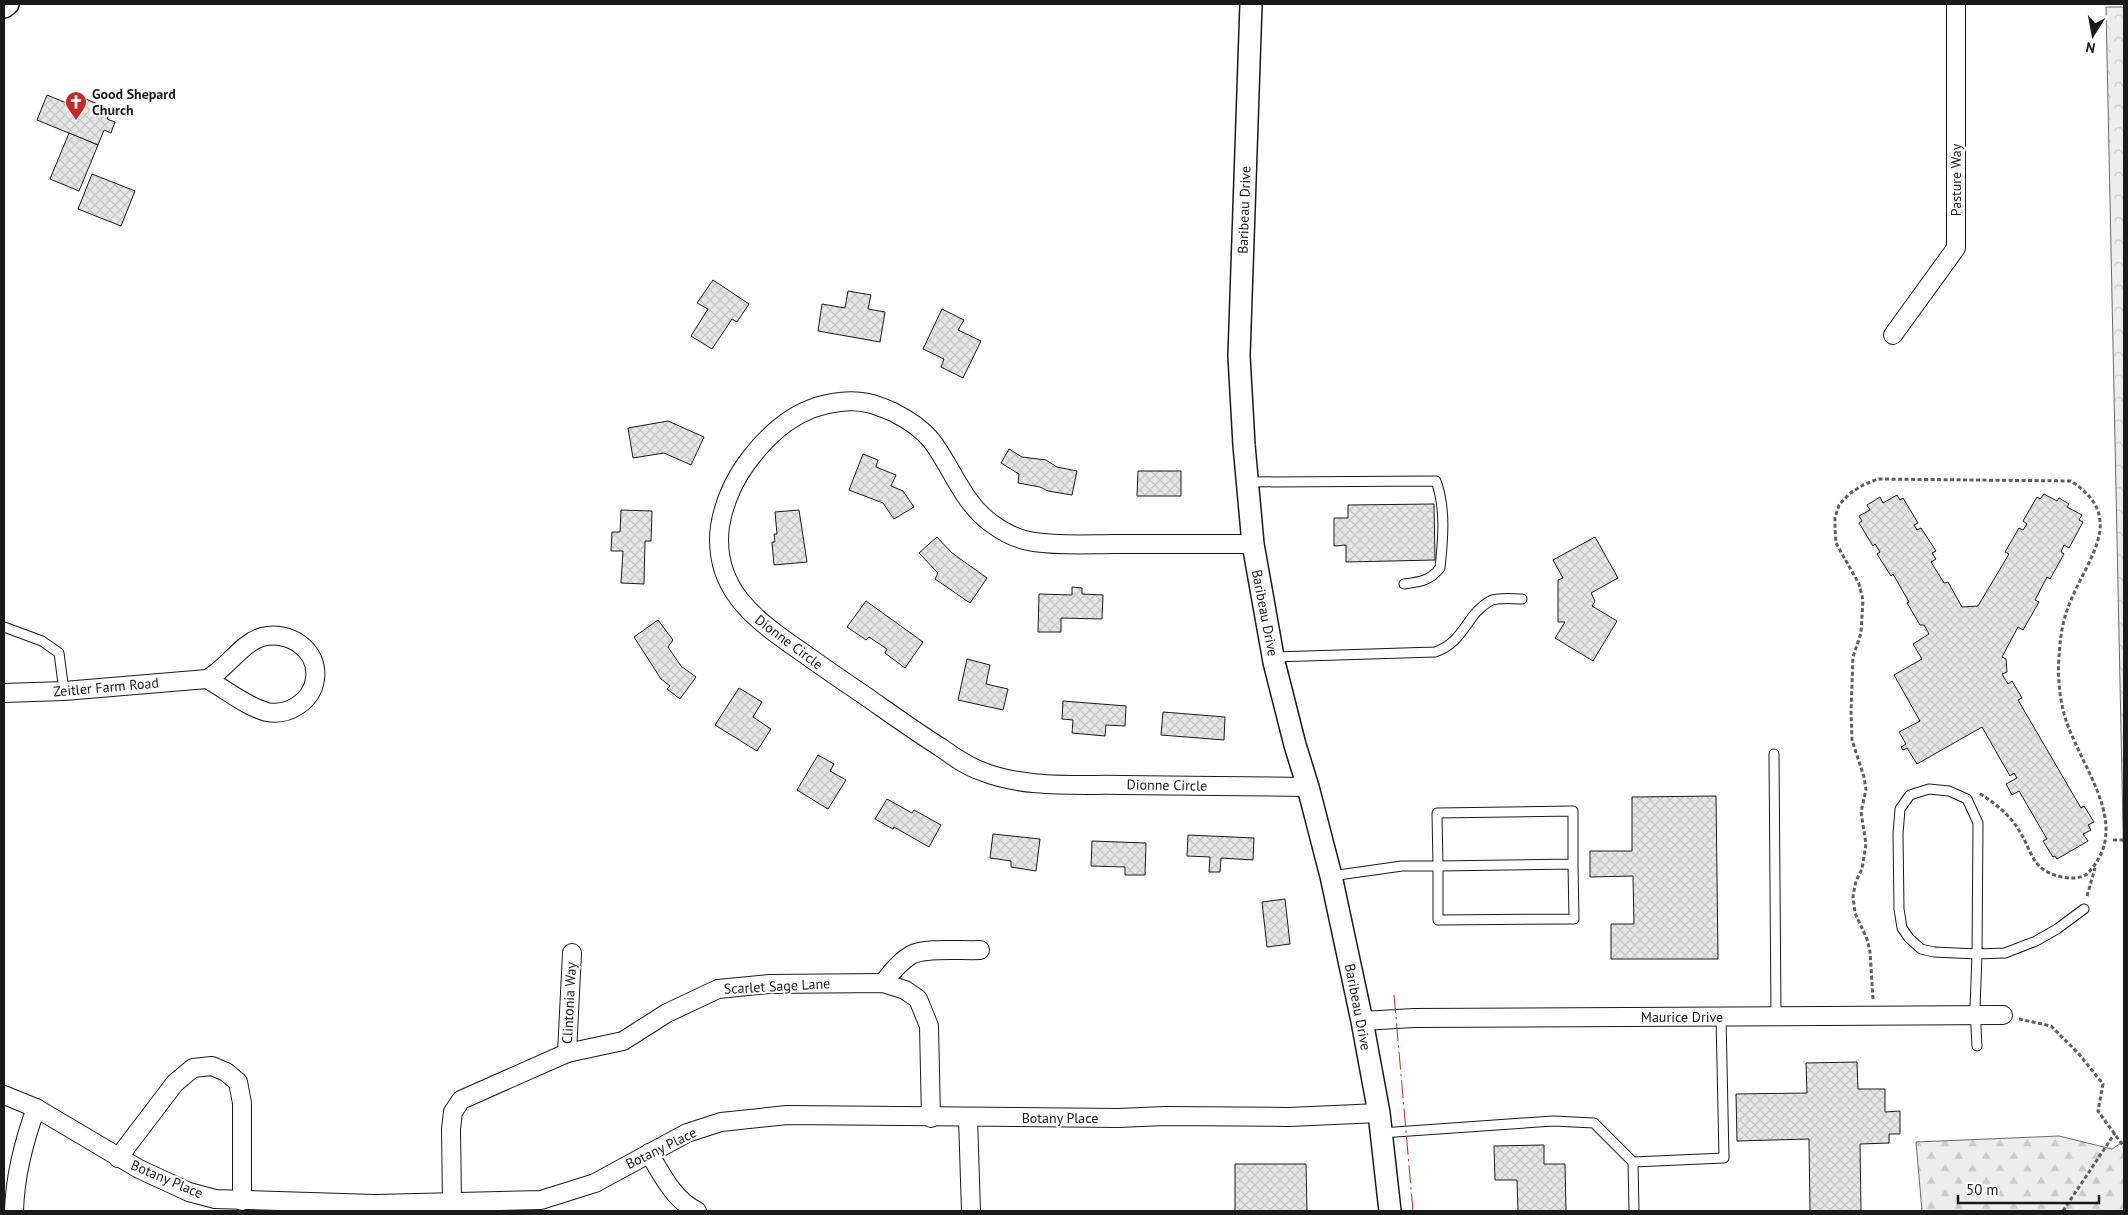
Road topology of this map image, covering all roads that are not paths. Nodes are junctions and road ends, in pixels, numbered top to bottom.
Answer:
1 (8, 4) edge
2 (1251, 4) edge
3 (1956, 4) edge
4 (4, 7) edge
5 (1893, 335) dead end
6 (1247, 482) junction
7 (1253, 544) junction
8 (1404, 584) dead end
9 (1522, 599) dead end
10 (4, 627) edge
11 (1273, 657) junction
12 (207, 679) junction
13 (64, 691) junction
14 (4, 692) edge
15 (1774, 754) dead end
16 (1308, 787) junction
17 (1574, 864) junction
18 (1438, 866) junction
19 (1331, 876) junction
20 (2084, 909) road end
21 (980, 950) dead end
22 (572, 953) dead end
23 (1977, 954) junction
24 (883, 983) junction
25 (2003, 1015) road end
26 (1776, 1016) junction
27 (1976, 1016) junction
28 (1721, 1017) junction
29 (1362, 1021) junction
30 (1977, 1046) dead end
31 (566, 1054) junction
32 (4, 1095) edge
33 (36, 1108) junction
34 (931, 1118) junction
35 (968, 1118) junction
36 (1380, 1123) junction
37 (649, 1153) junction
38 (118, 1158) junction
39 (1634, 1162) junction
40 (242, 1201) junction
41 (452, 1203) junction
42 (215, 1205) edge
43 (542, 1206) edge
44 (375, 1208) edge
45 (14, 1211) edge
46 (697, 1211) edge
47 (971, 1211) edge
48 (1390, 1211) edge
49 (1634, 1211) edge

1 - 4 street
2 - 6 street, Baribeau Drive
3 - 5 street, Pasture Way
6 - 7 street, Baribeau Drive
6 - 8 lane
7 - 11 street, Baribeau Drive
7 - 16 street, Dionne Circle
9 - 11 lane
10 - 13 lane
11 - 16 street, Baribeau Drive
12 - 12 street
12 - 13 street, Zeitler Farm Road
13 - 14 street, Zeitler Farm Road
15 - 26 lane
16 - 19 street, Baribeau Drive
17 - 18 lane
17 - 18 lane
17 - 18 lane
18 - 19 lane
19 - 29 street, Baribeau Drive
20 - 23 lane
21 - 24 street
22 - 31 street, Clintonia Way
23 - 23 lane
23 - 27 lane
24 - 31 street, Scarlet Sage Lane
24 - 34 street, Scarlet Sage Lane
25 - 27 street, Maurice Drive
26 - 27 street, Maurice Drive
26 - 28 street, Maurice Drive
27 - 30 lane
28 - 29 street, Maurice Drive
28 - 39 lane
29 - 36 street, Baribeau Drive
31 - 41 street, Scarlet Sage Lane
32 - 33 street, Botany Place
33 - 38 street, Botany Place
33 - 45 street
34 - 35 street, Botany Place
34 - 37 street, Botany Place
35 - 36 street, Botany Place
35 - 47 street
36 - 39 lane
36 - 48 street, Baribeau Drive
37 - 43 street, Botany Place
37 - 46 street
38 - 40 street
38 - 42 street, Botany Place
39 - 49 lane
40 - 42 street, Botany Place
40 - 44 street, Botany Place
41 - 43 street, Botany Place
41 - 44 street, Botany Place

